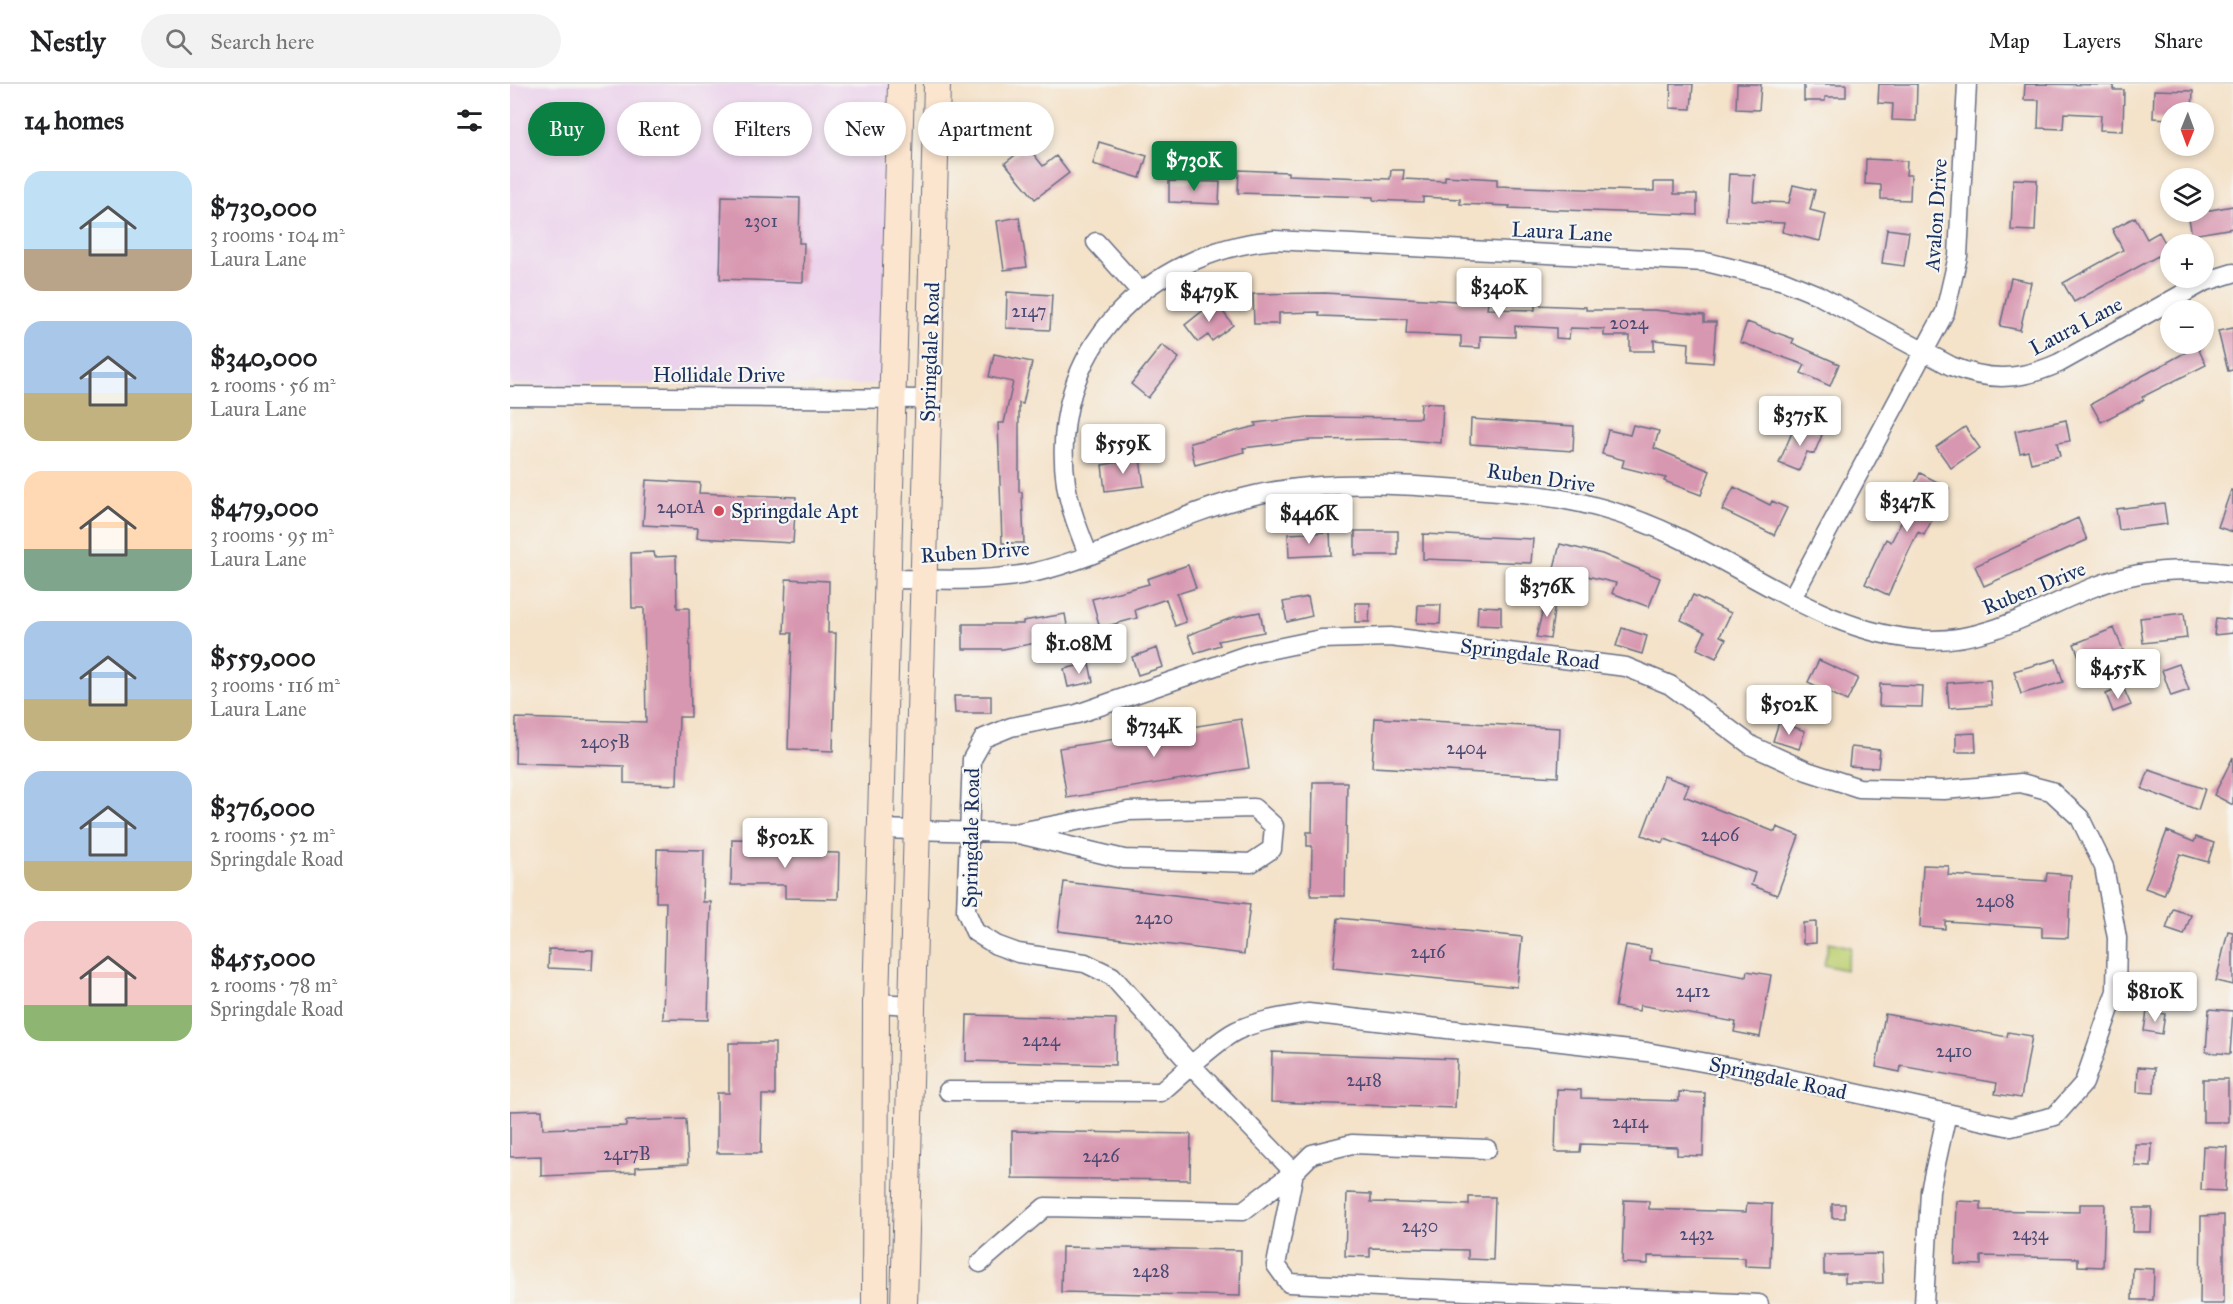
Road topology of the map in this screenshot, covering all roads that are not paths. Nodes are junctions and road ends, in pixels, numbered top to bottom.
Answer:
1 (901, 84) edge
2 (937, 84) edge
3 (1968, 84) edge
4 (1096, 242) dead end
5 (2233, 273) edge
6 (1141, 292) junction
7 (1924, 353) junction
8 (510, 396) edge
9 (893, 399) junction
10 (928, 399) junction
11 (1088, 554) junction
12 (2233, 574) edge
13 (888, 579) junction
14 (923, 579) junction
15 (1792, 598) junction
16 (881, 829) junction
17 (917, 830) junction
18 (967, 831) junction
19 (1014, 832) junction
20 (876, 1004) junction
21 (912, 1005) junction
22 (1192, 1066) junction
23 (948, 1091) dead end
24 (1947, 1113) junction
25 (1487, 1149) dead end
26 (1294, 1172) junction
27 (980, 1263) dead end
28 (875, 1304) edge
29 (904, 1304) edge
30 (1759, 1304) edge
31 (1924, 1304) edge

1 - 9 street, Springdale Road
2 - 10 street, Springdale Road
3 - 7 street, Avalon Drive
4 - 6 street
5 - 7 street, Laura Lane
6 - 7 street, Laura Lane
6 - 11 street, Laura Lane
7 - 15 street, Avalon Drive
8 - 9 street, Hollidale Drive
9 - 10 street, Hollidale Drive
9 - 13 street, Springdale Road
10 - 14 street, Springdale Road
11 - 14 street, Ruben Drive
11 - 15 street, Ruben Drive
12 - 15 street, Ruben Drive
13 - 14 street, Ruben Drive
13 - 16 street, Springdale Road
14 - 17 street, Springdale Road
16 - 17 street
16 - 20 street, Springdale Road
17 - 18 street
17 - 21 street, Springdale Road
18 - 19 street
18 - 22 street, Springdale Road
18 - 24 street, Springdale Road
19 - 19 street
20 - 21 street
20 - 28 street, Springdale Road
21 - 29 street, Springdale Road
22 - 23 street, Springdale Road
22 - 24 street, Springdale Road
22 - 26 street, Springdale Road
24 - 31 street
25 - 26 street
26 - 27 street
26 - 30 street

